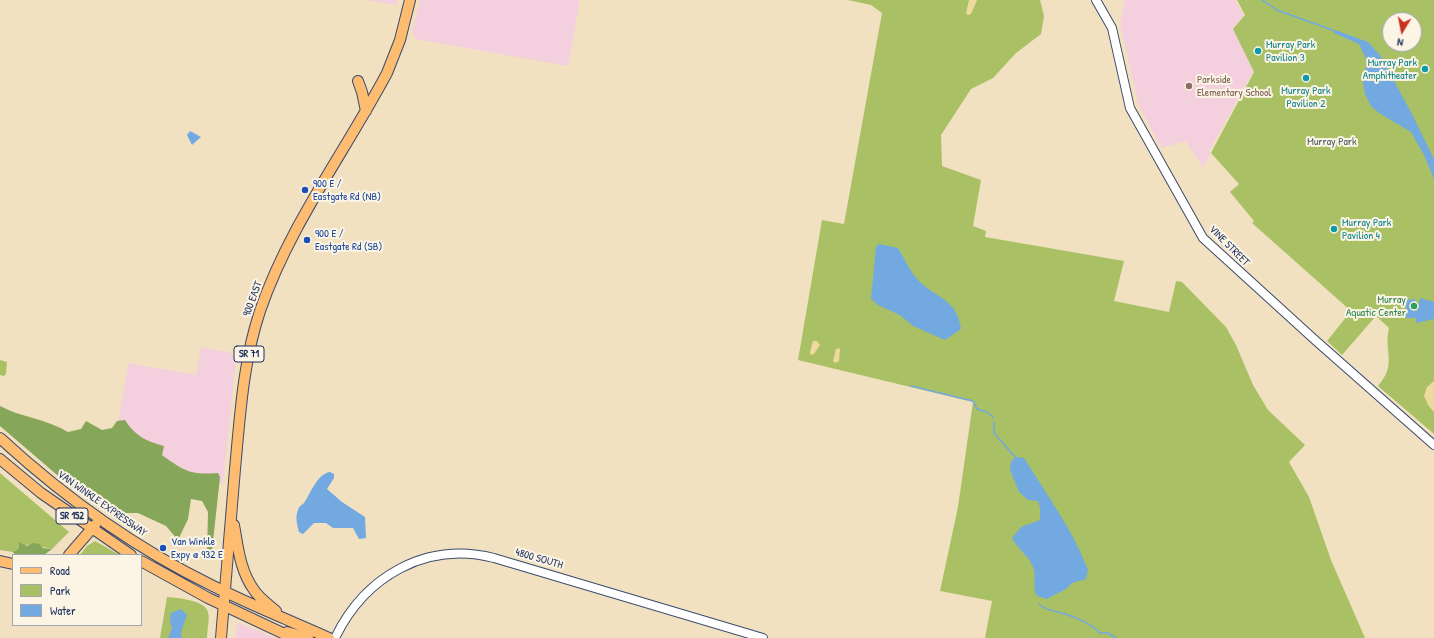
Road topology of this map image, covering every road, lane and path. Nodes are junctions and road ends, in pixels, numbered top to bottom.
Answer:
1 (410, 0) edge
2 (1096, 0) edge
3 (358, 81) dead end
4 (366, 111) junction
5 (0, 438) edge
6 (1434, 445) edge
7 (0, 459) edge
8 (231, 511) junction
9 (99, 519) junction
10 (92, 529) junction
11 (70, 554) edge
12 (130, 554) edge
13 (0, 561) edge
14 (142, 562) edge
15 (12, 564) edge
16 (225, 592) junction
17 (224, 606) junction
18 (284, 618) junction
19 (275, 630) junction
20 (221, 638) edge
21 (294, 638) edge
22 (308, 638) edge
23 (329, 638) edge
24 (335, 638) edge
25 (763, 638) edge

1 - 4 main road, 900 EAST / SR 71
2 - 6 street, VINE STREET
3 - 4 main road
4 - 8 main road, 900 EAST / SR 71
5 - 9 main road, VAN WINKLE EXPRESSWAY / SR 152
7 - 10 main road, SR 152
8 - 16 main road, 900 EAST / SR 71
8 - 18 main road, SR 71
9 - 10 main road
9 - 16 main road, VAN WINKLE EXPRESSWAY / SR 152
10 - 11 main road
10 - 12 main road, SR 152
13 - 15 main road
14 - 17 main road
16 - 17 main road, 900 EAST / SR 71
16 - 18 main road, VAN WINKLE EXPRESSWAY
17 - 19 main road
17 - 20 main road, 900 EAST
18 - 23 main road, VAN WINKLE EXPRESSWAY / SR 71
19 - 21 main road
19 - 22 main road
24 - 25 street, 4800 SOUTH

